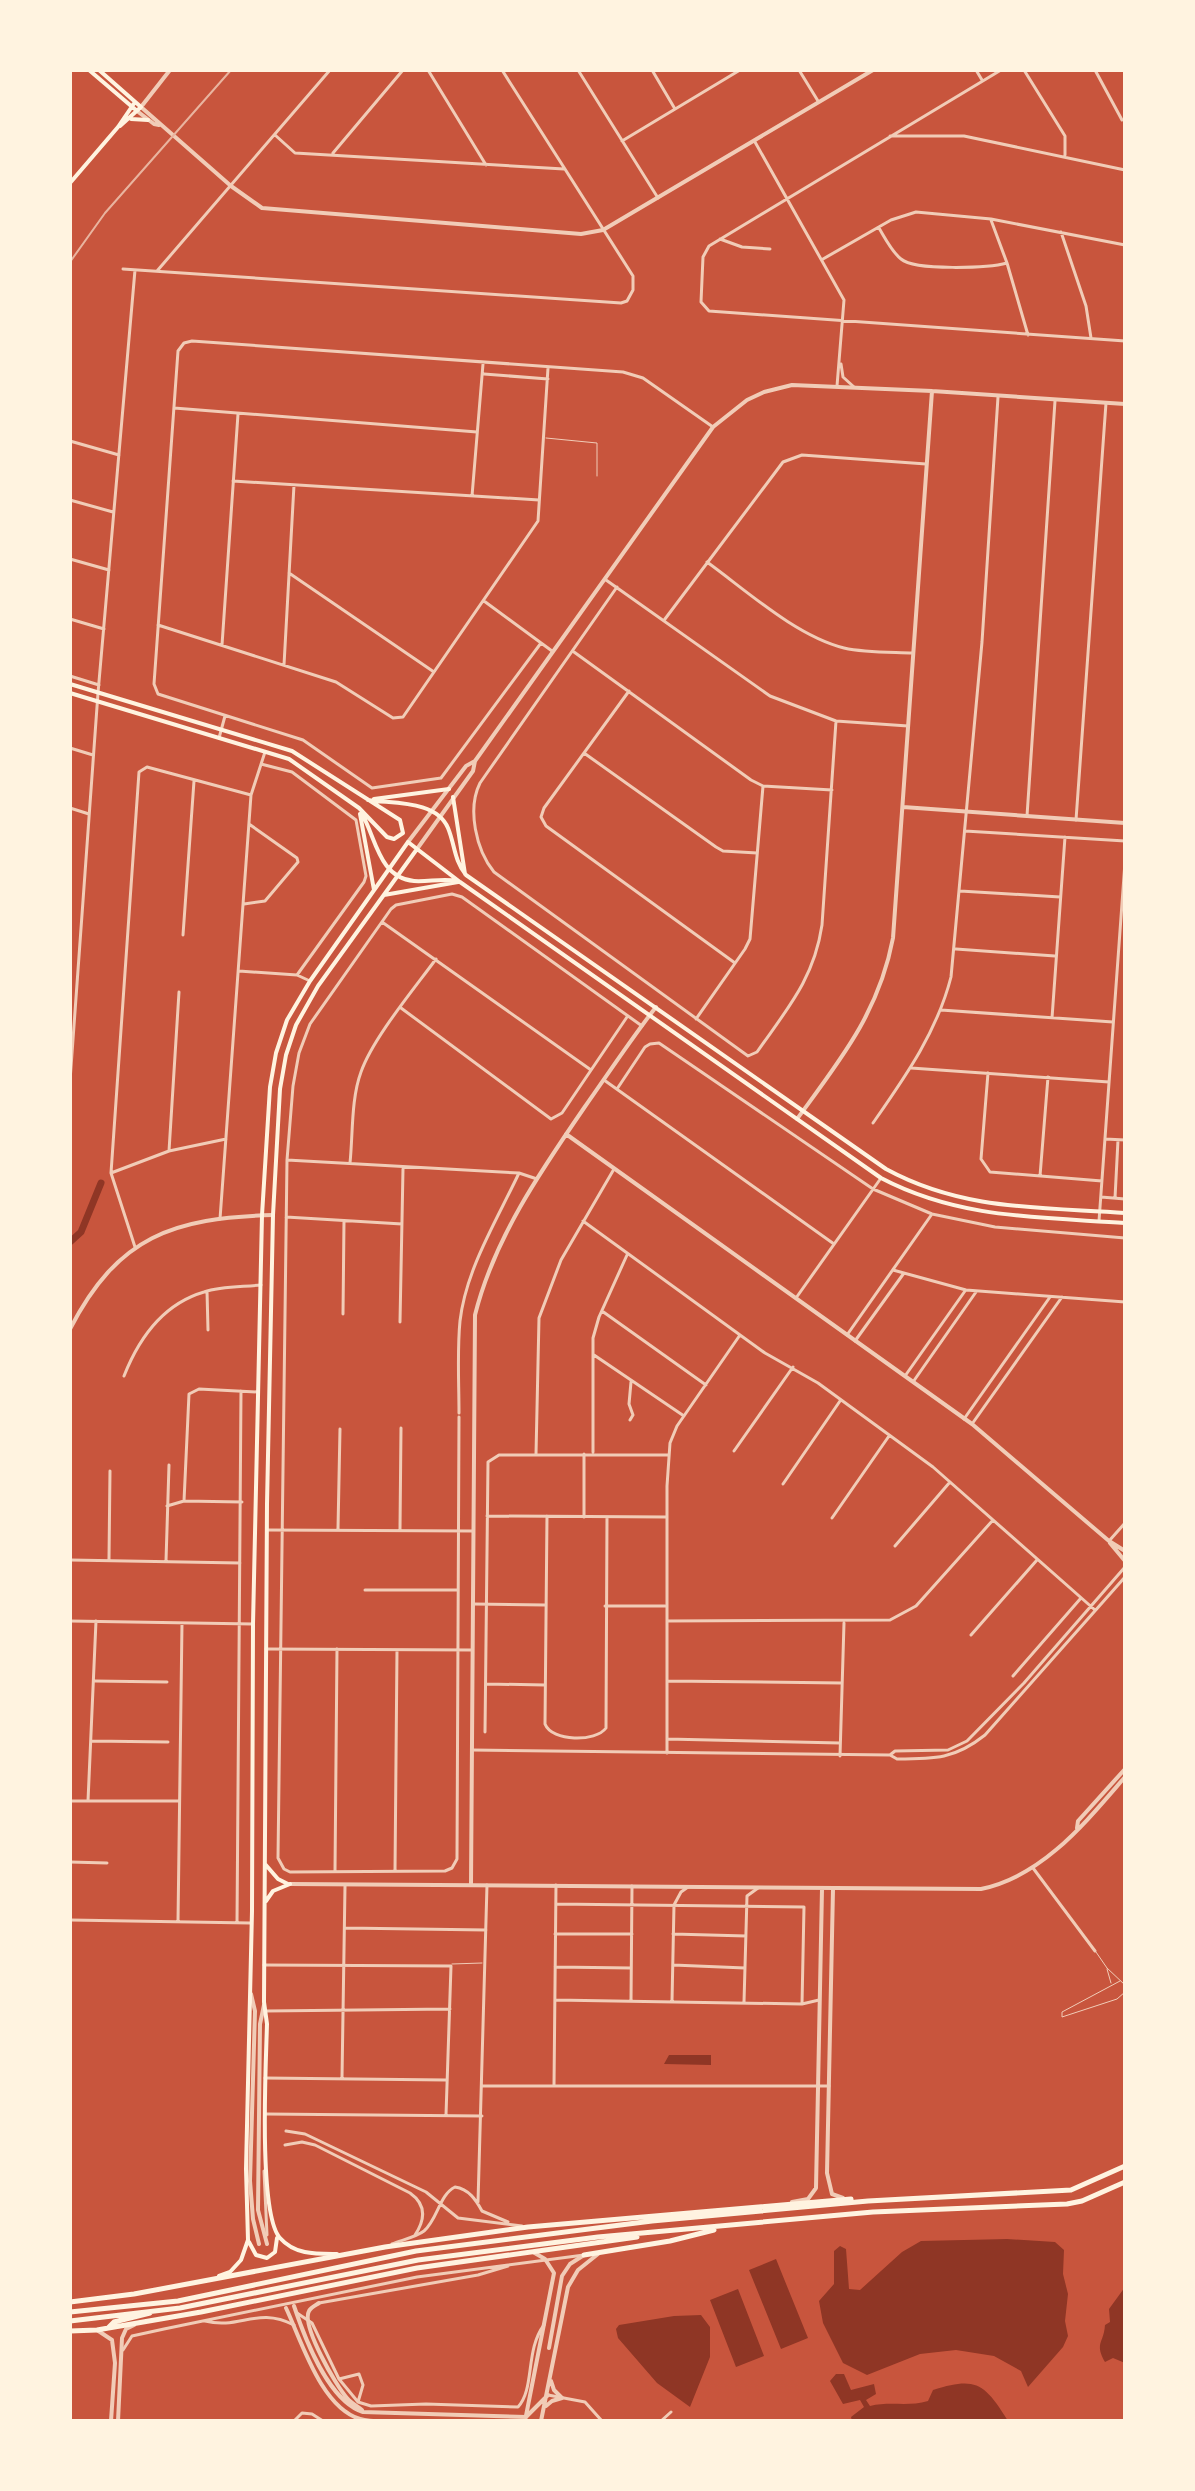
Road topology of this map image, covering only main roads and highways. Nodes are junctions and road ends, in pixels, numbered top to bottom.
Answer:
1 (89, 70) edge
2 (99, 70) edge
3 (123, 97) junction
4 (134, 104) junction
5 (127, 118) junction
6 (148, 120) road end
7 (70, 183) edge
8 (70, 684) edge
9 (70, 693) edge
10 (449, 789) road end
11 (453, 797) road end
12 (368, 800) junction
13 (359, 808) junction
14 (417, 849) junction
15 (389, 868) junction
16 (466, 875) junction
17 (397, 876) junction
18 (460, 882) junction
19 (374, 890) junction
20 (383, 895) junction
21 (1125, 1213) edge
22 (1125, 1223) edge
23 (254, 1571) junction
24 (267, 1571) junction
25 (265, 1793) junction
26 (253, 1794) junction
27 (253, 1824) junction
28 (266, 1824) junction
29 (265, 1864) junction
30 (265, 1907) junction
31 (1125, 2166) edge
32 (1125, 2182) edge
33 (868, 2201) junction
34 (739, 2226) junction
35 (693, 2229) junction
36 (277, 2235) junction
37 (248, 2240) junction
38 (354, 2253) junction
39 (584, 2255) road end
40 (233, 2276) junction
41 (212, 2280) junction
42 (195, 2283) junction
43 (134, 2294) junction
44 (70, 2302) edge
45 (233, 2305) junction
46 (70, 2312) edge
47 (201, 2312) junction
48 (70, 2321) edge
49 (108, 2328) junction
50 (70, 2331) edge

1 - 3 main road
2 - 4 main road
3 - 4 main road
3 - 5 main road
4 - 5 main road
4 - 5 main road
5 - 6 main road
5 - 7 main road
8 - 12 main road
9 - 13 main road
10 - 12 main road
11 - 16 main road
12 - 13 main road
12 - 16 main road
13 - 15 main road
13 - 19 main road
14 - 15 main road
14 - 17 main road
14 - 18 main road
15 - 17 main road
15 - 19 main road
16 - 21 main road
17 - 18 main road
17 - 20 main road
18 - 20 main road
18 - 22 main road
19 - 23 main road
20 - 24 main road
23 - 24 main road
23 - 26 main road
24 - 25 main road
25 - 26 main road
25 - 28 main road
26 - 27 main road
27 - 28 main road
27 - 37 main road
28 - 29 main road
29 - 30 main road
29 - 30 main road
30 - 36 main road
31 - 33 highway
32 - 34 highway
33 - 38 highway
33 - 46 highway
34 - 35 highway
34 - 39 highway
35 - 45 highway
35 - 48 highway
36 - 37 main road
36 - 38 main road
37 - 41 main road
38 - 40 highway
40 - 41 highway
40 - 45 highway
41 - 42 highway
42 - 43 highway
42 - 47 highway
43 - 44 highway
43 - 49 highway
45 - 47 highway
47 - 49 highway
49 - 50 highway

